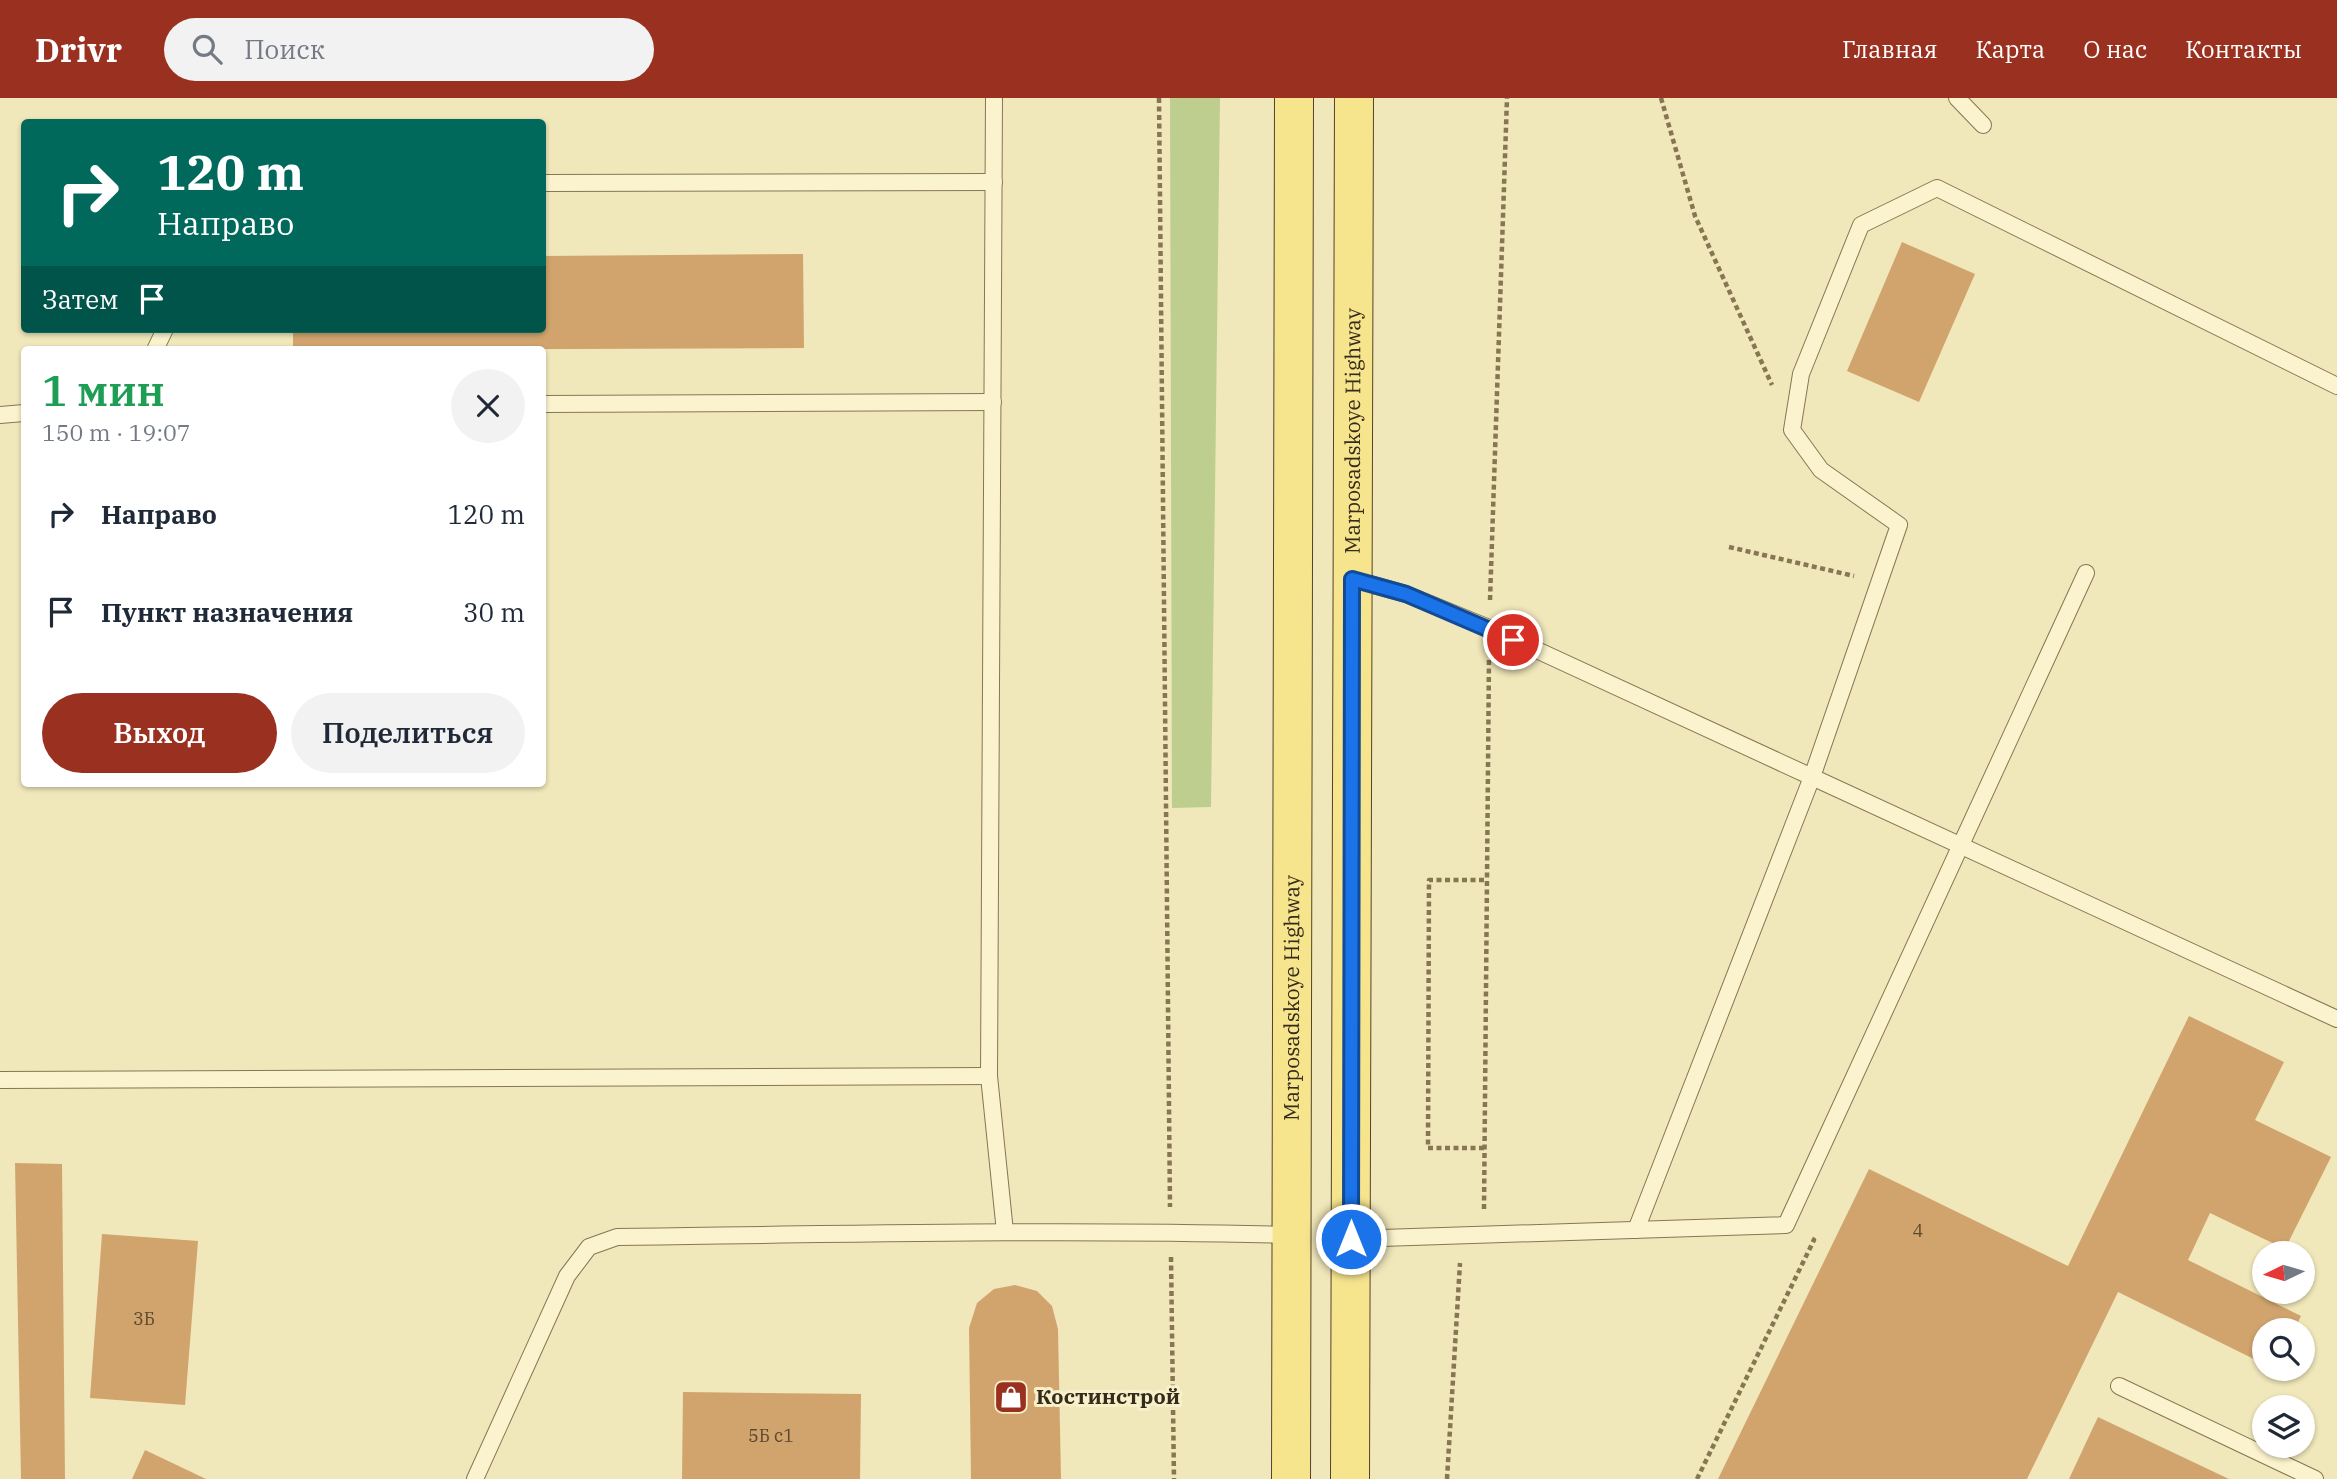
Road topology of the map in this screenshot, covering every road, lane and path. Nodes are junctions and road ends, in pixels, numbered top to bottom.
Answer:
1 (994, 98) edge
2 (1159, 98) edge
3 (1294, 98) edge
4 (1354, 98) edge
5 (1507, 98) edge
6 (1661, 98) edge
7 (1956, 98) edge
8 (1983, 125) dead end
9 (994, 182) junction
10 (546, 183) edge
11 (2337, 386) edge
12 (993, 402) junction
13 (546, 404) edge
14 (21, 413) edge
15 (0, 415) edge
16 (1792, 430) junction
17 (1729, 548) dead end
18 (2086, 573) dead end
19 (1352, 579) junction
20 (1879, 582) junction
21 (1491, 596) dead end
22 (1489, 651) dead end
23 (1812, 777) junction
24 (1961, 845) junction
25 (1487, 880) junction
26 (2337, 1018) edge
27 (989, 1076) junction
28 (0, 1080) edge
29 (1484, 1148) junction
30 (1170, 1215) dead end
31 (1484, 1218) dead end
32 (1786, 1226) junction
33 (1636, 1230) junction
34 (1005, 1232) junction
35 (1293, 1235) junction
36 (1351, 1239) junction
37 (1171, 1250) dead end
38 (1461, 1258) dead end
39 (2119, 1386) dead end
40 (475, 1479) edge
41 (1174, 1479) edge
42 (1291, 1479) edge
43 (1350, 1479) edge
44 (1447, 1479) edge
45 (1698, 1479) edge
46 (2315, 1479) edge

1 - 9 lane
2 - 30 path
3 - 35 main road, Marposadskoye Highway
4 - 19 main road, Marposadskoye Highway
5 - 21 path
6 - 16 path
7 - 8 lane
9 - 10 lane
9 - 12 lane
11 - 16 lane
12 - 13 lane
12 - 27 lane
14 - 15 lane
16 - 20 lane
17 - 20 path
18 - 24 lane
19 - 23 lane
19 - 36 main road, Marposadskoye Highway
20 - 23 lane
22 - 25 path
23 - 24 lane
23 - 33 lane
24 - 26 lane
24 - 32 lane
25 - 29 path
25 - 29 path
27 - 28 lane
27 - 34 lane
29 - 31 path
32 - 33 lane
32 - 45 path
33 - 36 lane
34 - 35 lane
34 - 40 lane
35 - 42 main road, Marposadskoye Highway
36 - 43 main road, Marposadskoye Highway
37 - 41 path
38 - 44 path
39 - 46 lane

